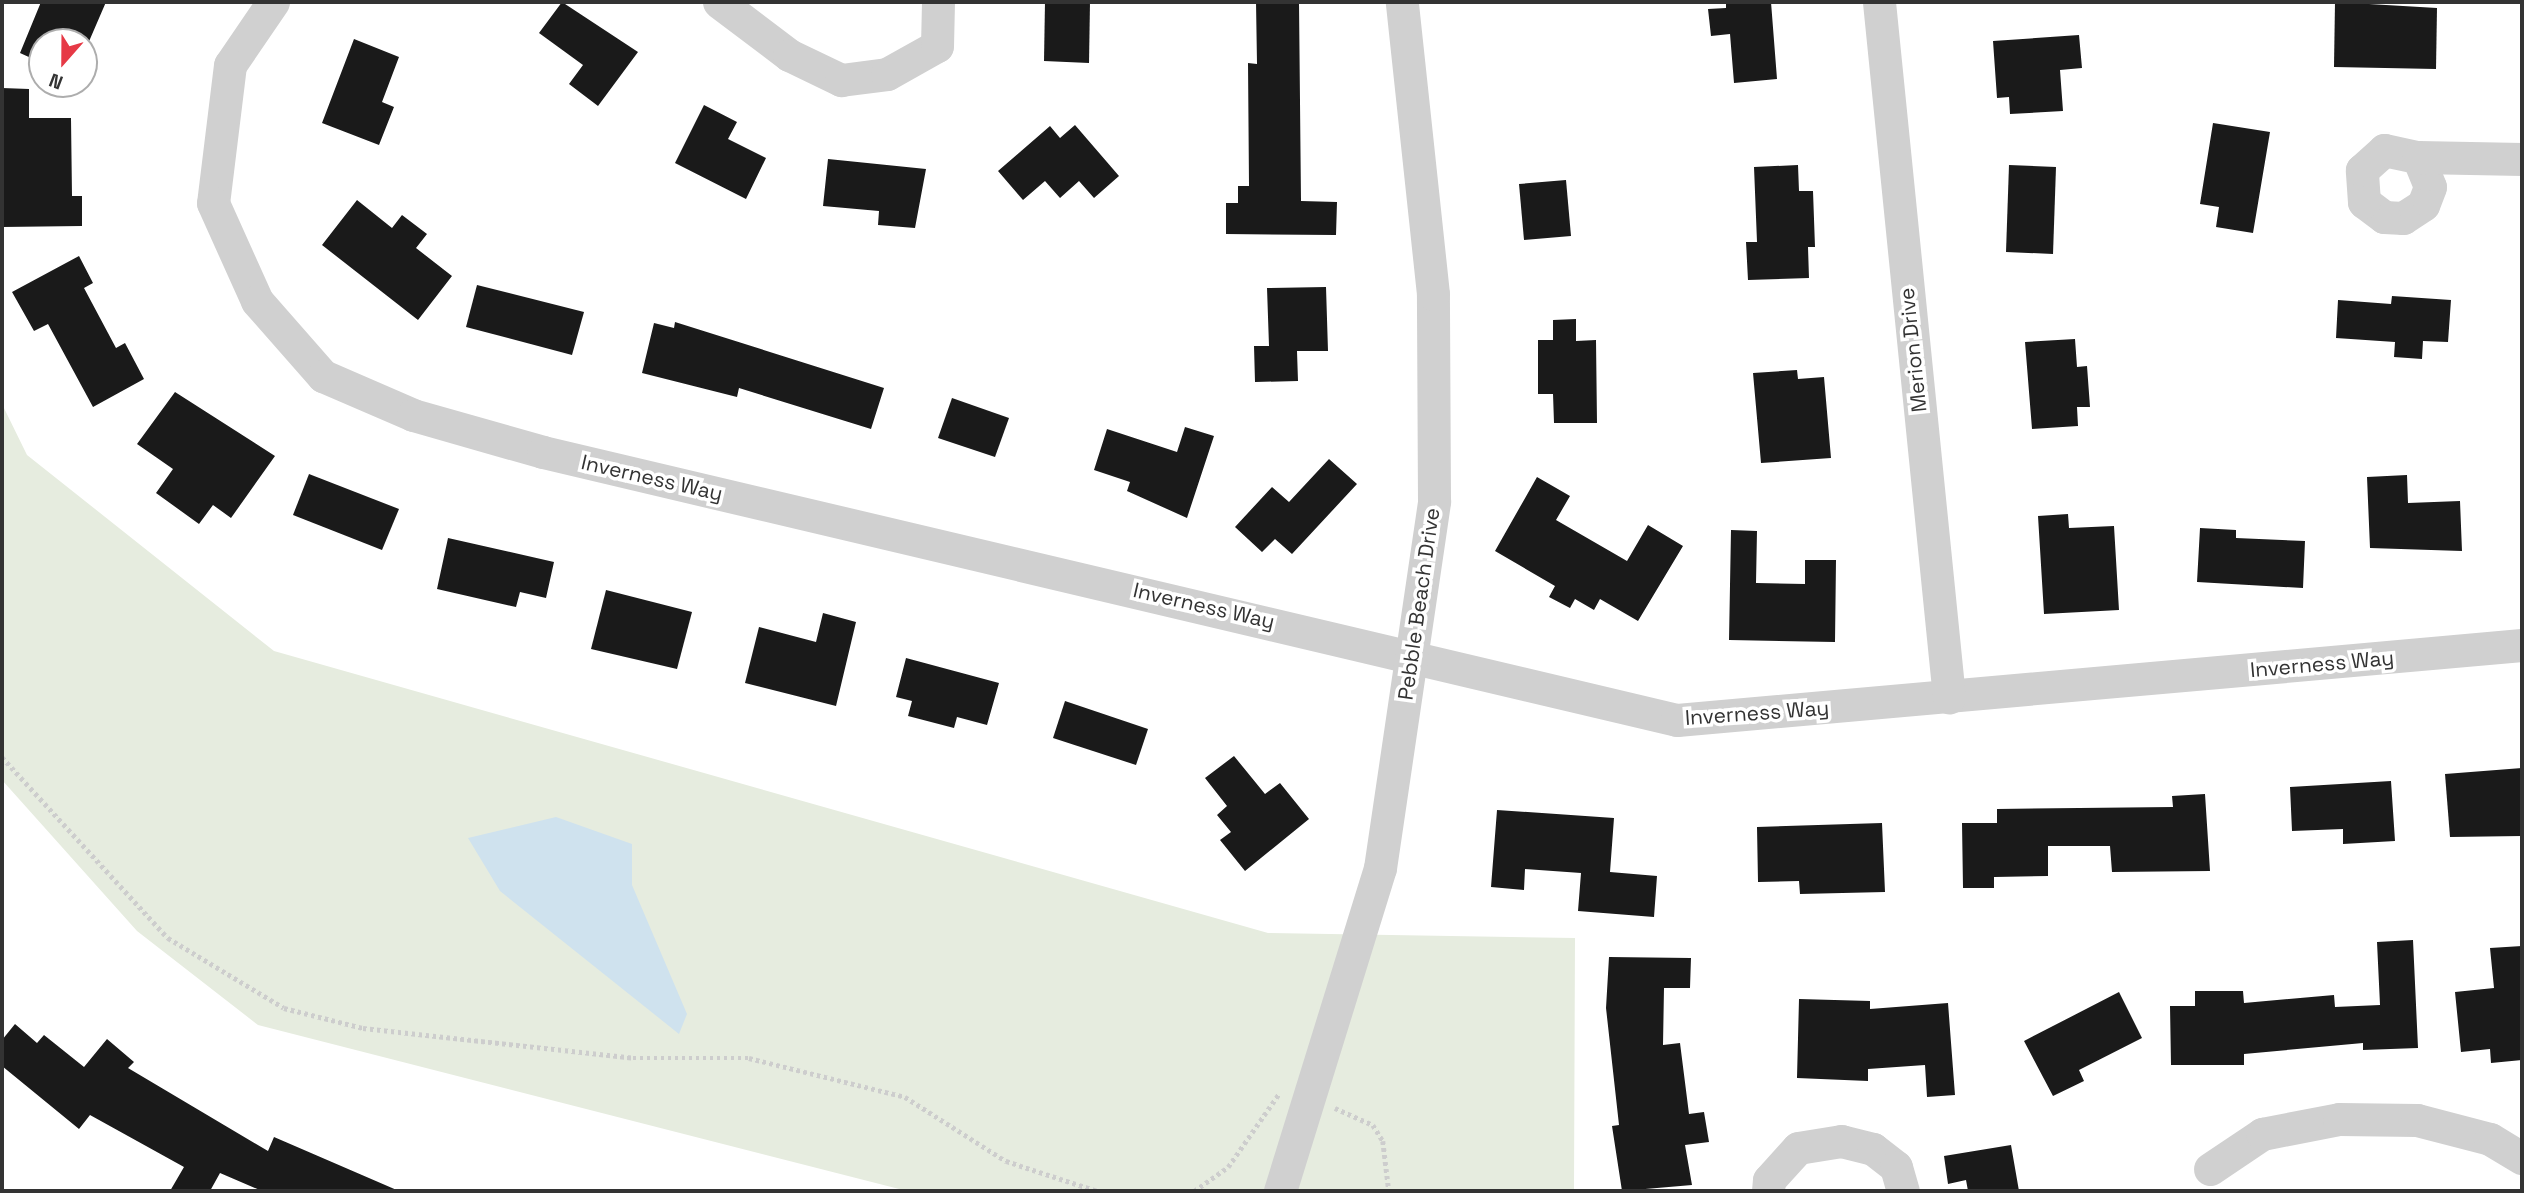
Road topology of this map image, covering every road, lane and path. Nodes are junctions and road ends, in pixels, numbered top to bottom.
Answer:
1 (273, 2) edge
2 (719, 2) edge
3 (938, 2) edge
4 (1402, 2) edge
5 (1879, 2) edge
6 (2418, 158) dead end
7 (2522, 159) edge
8 (2522, 645) edge
9 (1413, 654) junction
10 (1950, 697) junction
11 (2, 757) edge
12 (2522, 1158) edge
13 (2210, 1169) dead end
14 (1097, 1191) edge
15 (1280, 1191) edge
16 (1768, 1191) edge
17 (1903, 1191) edge

1 - 9 street, Inverness Way
2 - 3 street
4 - 9 street, Pebble Beach Drive
5 - 10 street, Merion Drive
6 - 7 street
8 - 10 street, Inverness Way
9 - 10 street, Inverness Way
9 - 15 street, Pebble Beach Drive
11 - 14 path
12 - 13 street
16 - 17 street

